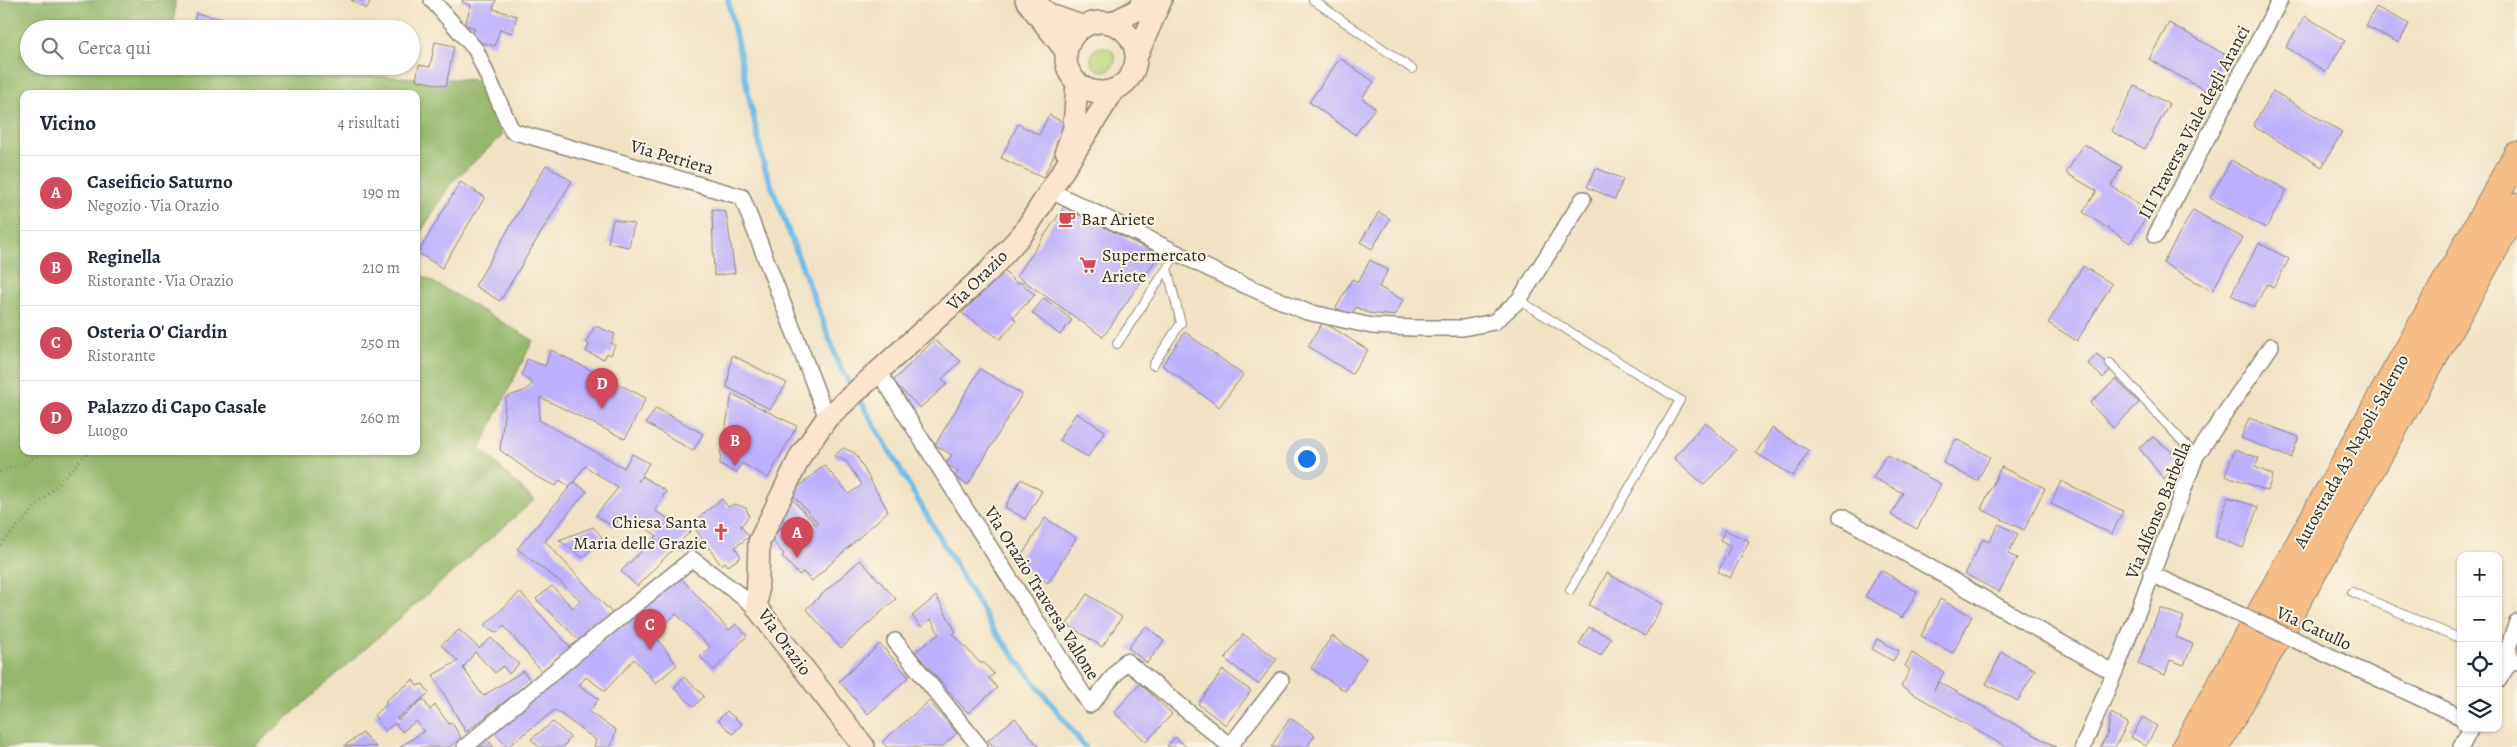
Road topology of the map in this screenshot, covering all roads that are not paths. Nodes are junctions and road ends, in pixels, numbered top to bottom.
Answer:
1 (432, 0) edge
2 (1026, 0) edge
3 (1031, 0) edge
4 (1146, 0) edge
5 (1161, 0) edge
6 (1312, 0) edge
7 (2280, 0) edge
8 (1112, 23) junction
9 (1084, 27) junction
10 (1066, 51) junction
11 (1137, 56) junction
12 (1412, 68) dead end
13 (1077, 82) junction
14 (1114, 90) junction
15 (2517, 156) edge
16 (1052, 185) junction
17 (1583, 199) dead end
18 (2517, 207) edge
19 (2156, 235) dead end
20 (1177, 253) junction
21 (1167, 268) junction
22 (1519, 300) junction
23 (1117, 344) dead end
24 (2270, 346) dead end
25 (2110, 363) dead end
26 (1153, 365) dead end
27 (878, 371) junction
28 (827, 418) junction
29 (2196, 456) junction
30 (1842, 517) dead end
31 (2151, 574) junction
32 (1570, 590) dead end
33 (2352, 592) dead end
34 (757, 608) junction
35 (2517, 622) edge
36 (2457, 636) edge
37 (895, 641) dead end
38 (2509, 659) edge
39 (2114, 673) junction
40 (2502, 673) edge
41 (1280, 680) dead end
42 (2457, 715) edge
43 (2469, 732) edge
44 (465, 747) edge
45 (864, 747) edge
46 (980, 747) edge
47 (2083, 747) edge
48 (2186, 747) edge
49 (2215, 747) edge
50 (2462, 747) edge

1 - 28 street, Via Petriera
2 - 10 street
3 - 9 street
4 - 8 street
5 - 11 street
6 - 12 lane
7 - 19 street, III Traversa Viale degli Aranci
8 - 9 street
8 - 11 street
9 - 10 street
10 - 13 street
11 - 14 street
13 - 14 street
13 - 16 street
14 - 16 street
15 - 48 highway, Autostrada A3 Napoli-Salerno
16 - 20 street
16 - 27 street, Via Orazio
17 - 22 street
18 - 49 highway, Autostrada A3 Napoli-Salerno
20 - 21 lane
20 - 22 street
21 - 23 lane
21 - 26 lane
22 - 32 lane
24 - 29 street, Via Alfonso Barbella
25 - 29 lane
27 - 28 street, Via Orazio
27 - 41 street, Via Orazio Traversa Vallone
28 - 34 street, Via Orazio
29 - 31 street, Via Alfonso Barbella
30 - 39 street
31 - 39 street, Via Alfonso Barbella
31 - 42 street, Via Catullo, bridge
33 - 36 lane
34 - 44 street
34 - 45 street, Via Orazio
35 - 38 street
37 - 46 street
38 - 40 street
39 - 47 street, Via Alfonso Barbella
43 - 50 street

